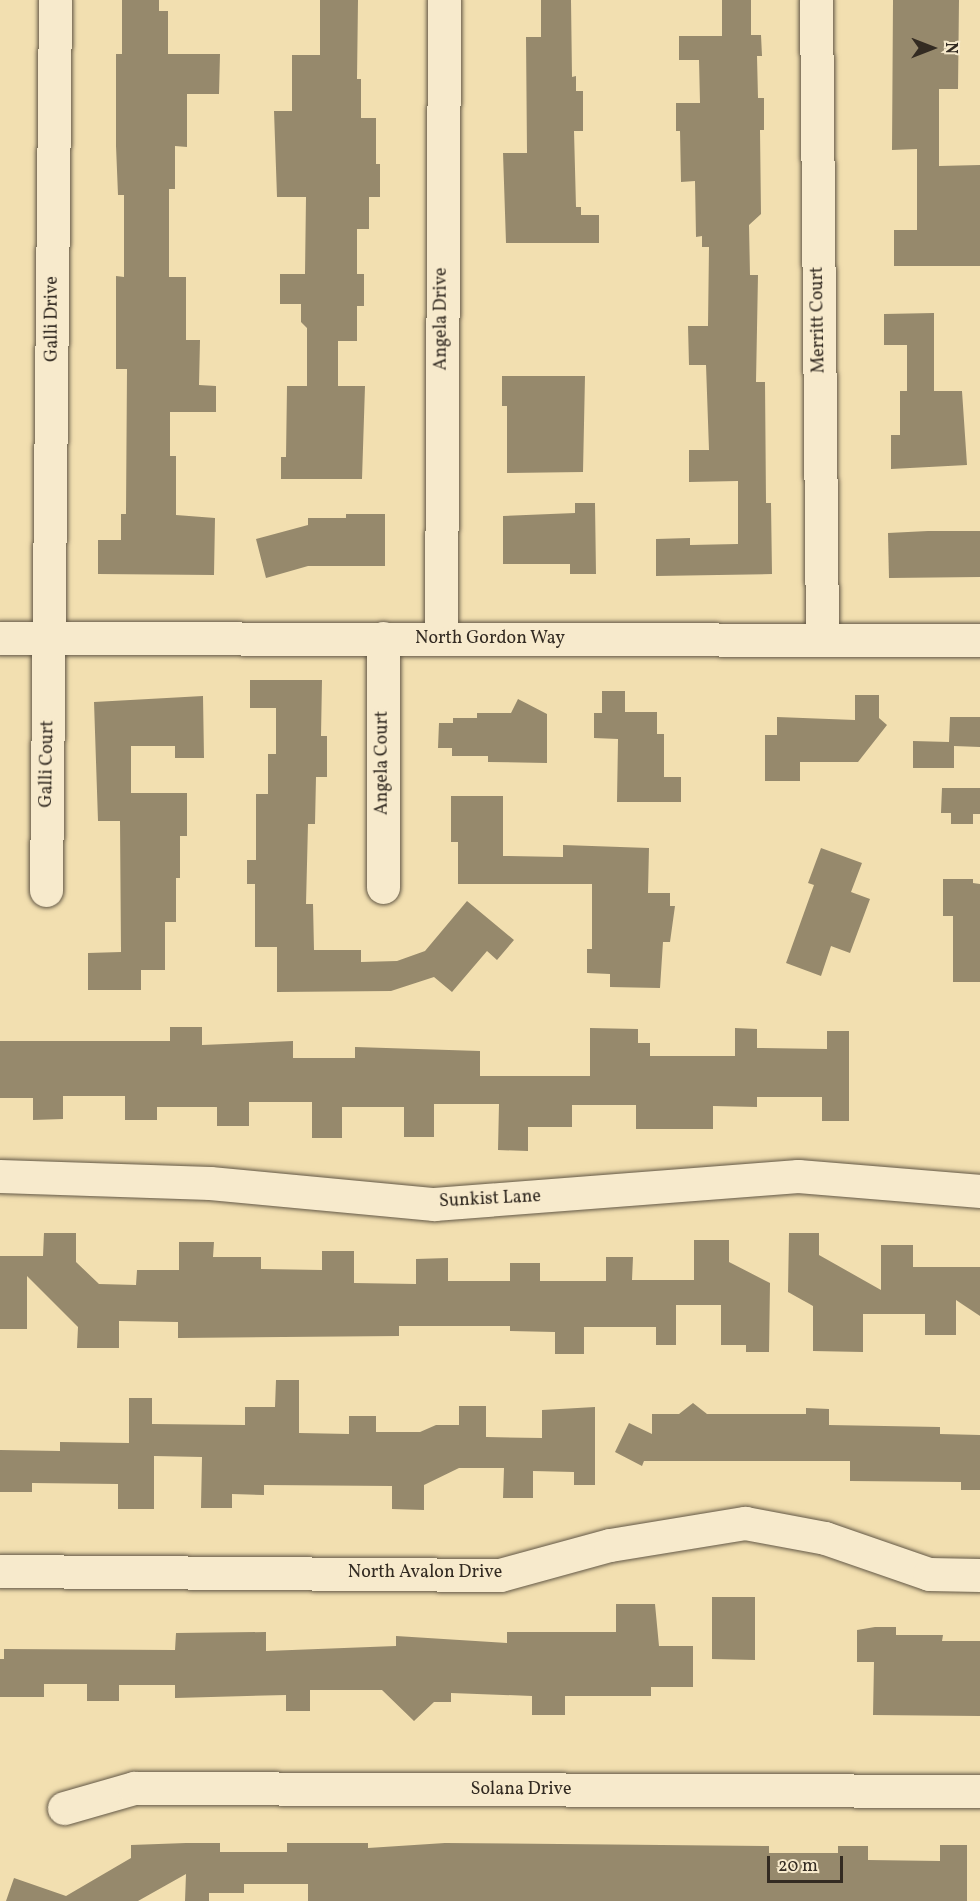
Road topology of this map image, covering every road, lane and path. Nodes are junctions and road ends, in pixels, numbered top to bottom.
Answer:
1 (55, 0) edge
2 (444, 0) edge
3 (816, 0) edge
4 (0, 638) edge
5 (51, 638) junction
6 (383, 638) junction
7 (441, 639) junction
8 (822, 639) junction
9 (980, 640) edge
10 (383, 888) dead end
11 (46, 890) dead end
12 (0, 1176) edge
13 (980, 1191) edge
14 (0, 1571) edge
15 (980, 1575) edge
16 (980, 1791) edge
17 (64, 1808) dead end

1 - 5 street, Galli Drive
2 - 7 street, Angela Drive
3 - 8 street, Merritt Court
4 - 5 street, North Gordon Way
5 - 6 street, North Gordon Way
5 - 11 street, Galli Court
6 - 7 street, North Gordon Way
6 - 10 street, Angela Court
7 - 8 street, North Gordon Way
8 - 9 street, North Gordon Way
12 - 13 street, Sunkist Lane
14 - 15 street, North Avalon Drive
16 - 17 street, Solana Drive

